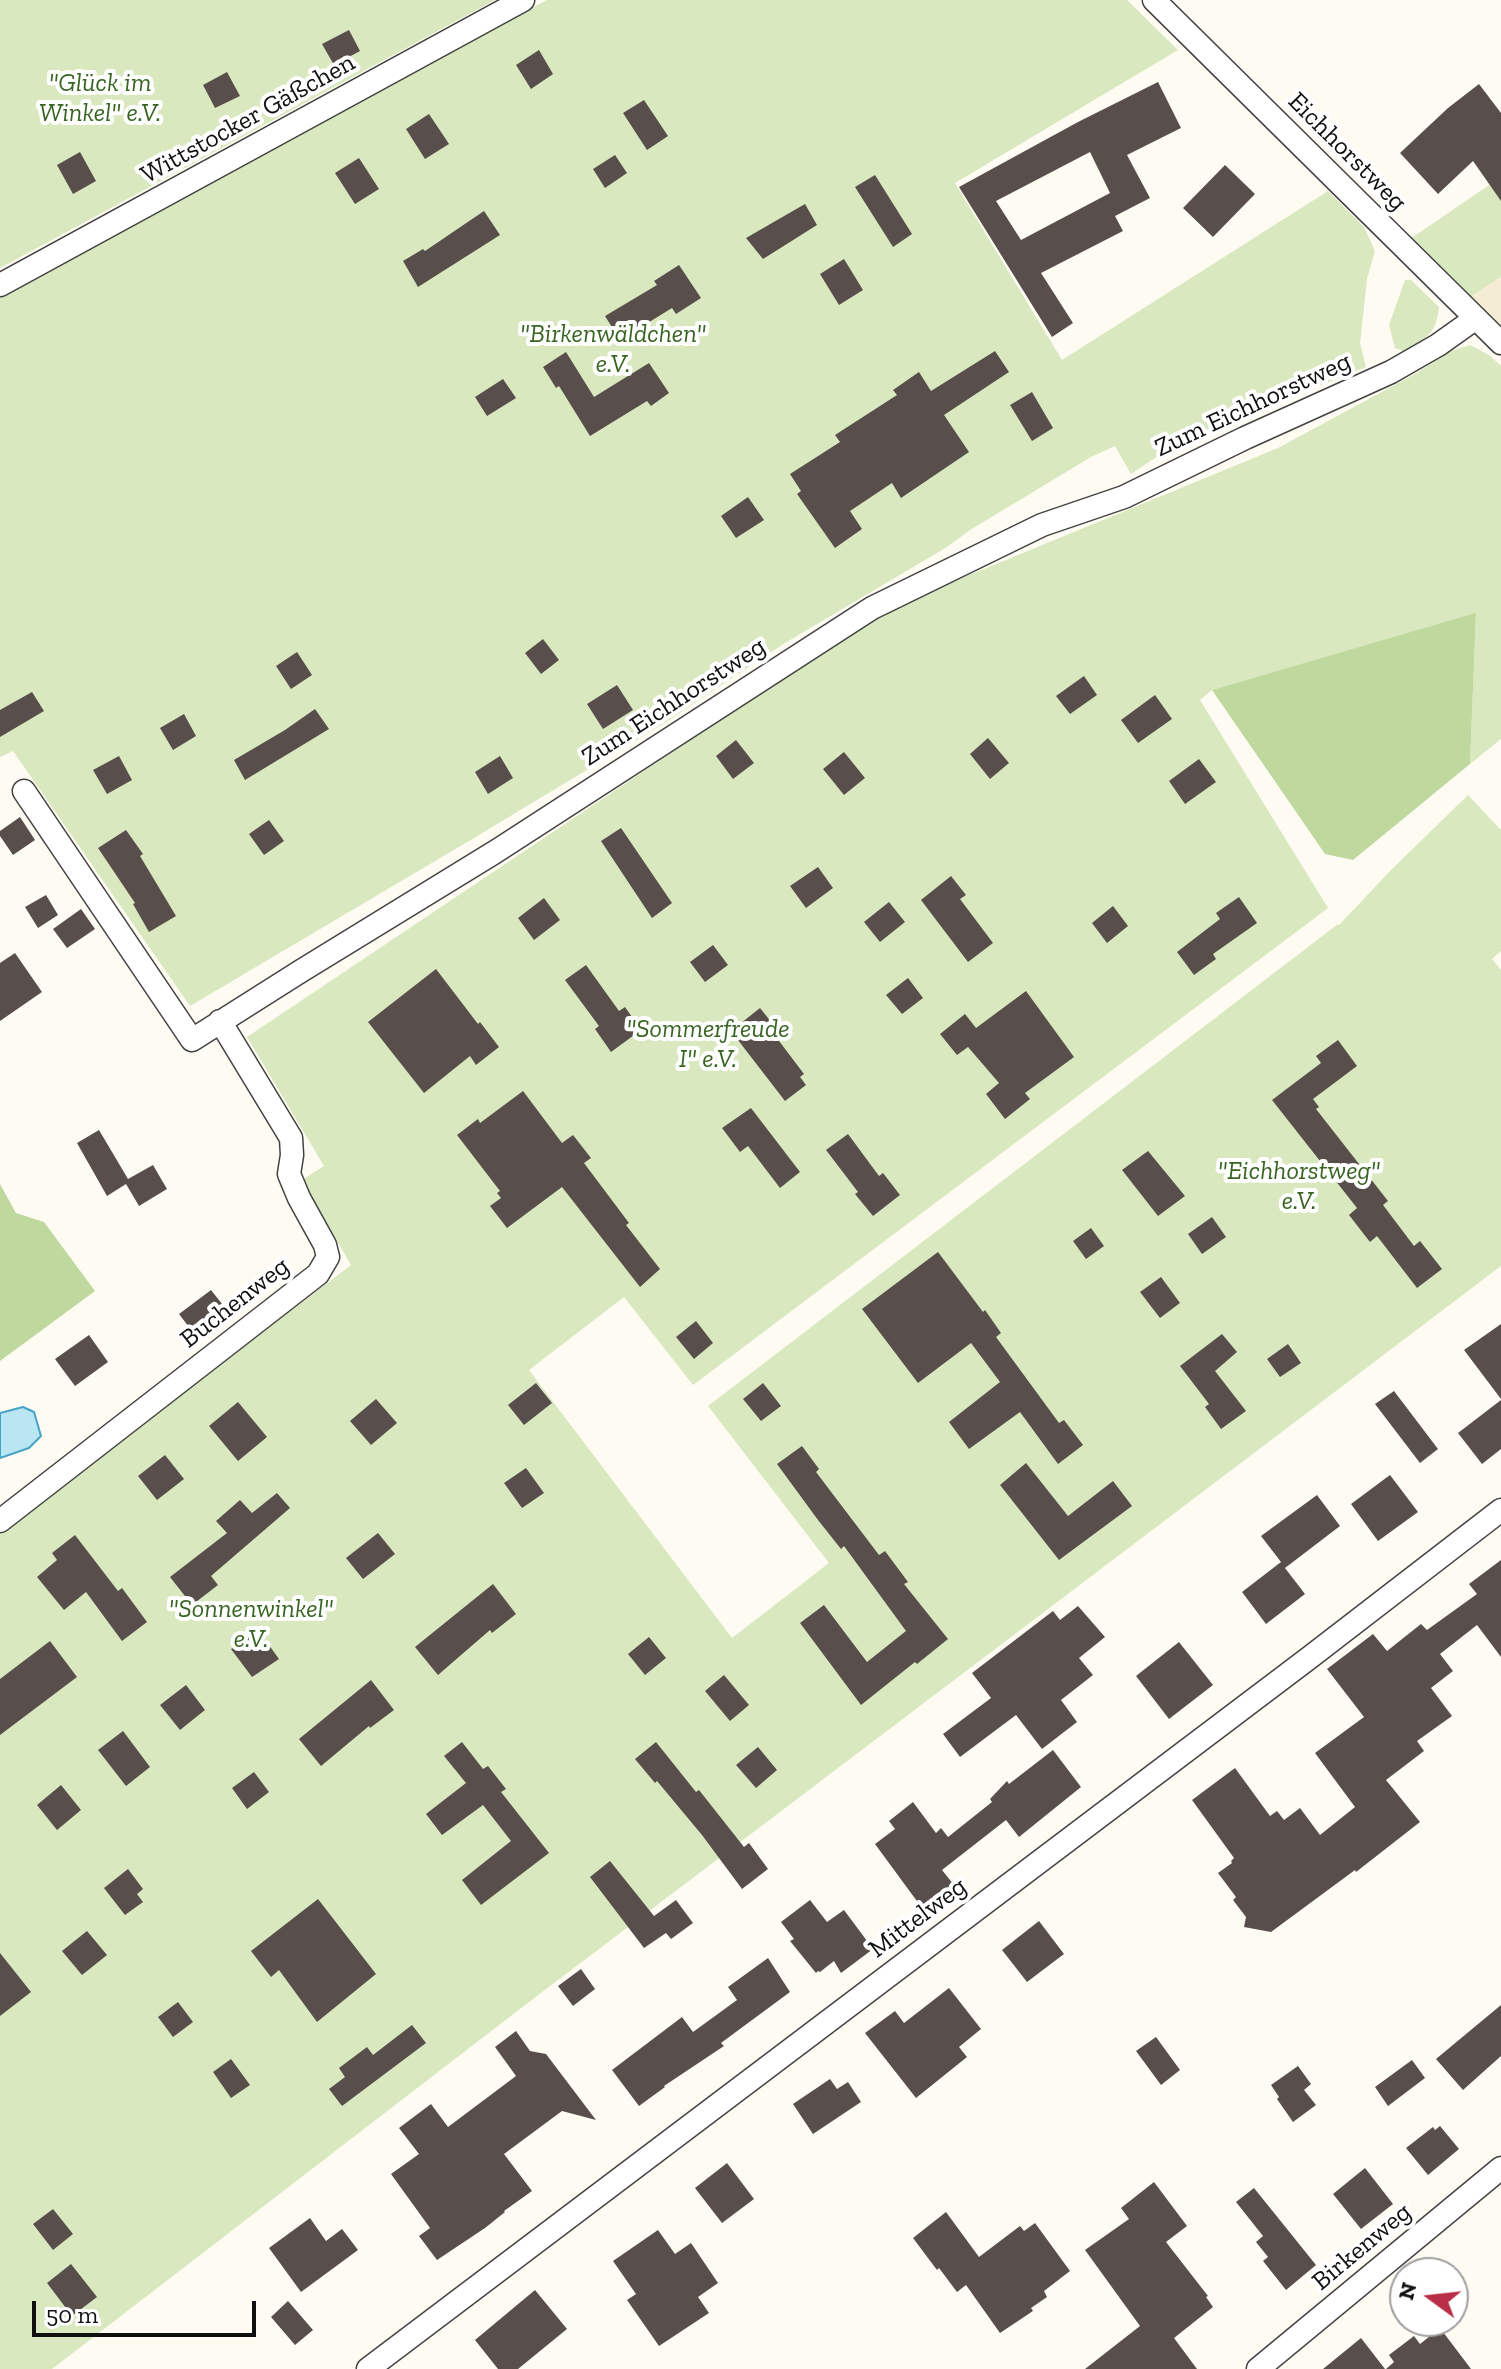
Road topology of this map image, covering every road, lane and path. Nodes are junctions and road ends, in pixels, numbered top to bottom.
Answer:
1 (523, 0) edge
2 (1154, 0) edge
3 (0, 285) edge
4 (1476, 318) junction
5 (1501, 343) edge
6 (24, 791) dead end
7 (220, 1021) junction
8 (1501, 1510) edge
9 (0, 1521) edge
10 (1501, 2168) edge
11 (368, 2369) edge
12 (1258, 2369) edge

1 - 3 street, Wittstocker Gäßchen
2 - 4 street, Eichhorstweg
4 - 5 street, Eichhorstweg
4 - 7 street, Zum Eichhorstweg
6 - 7 street, Zum Eichhorstweg
7 - 9 street, Buchenweg
8 - 11 street, Mittelweg
10 - 12 street, Birkenweg

